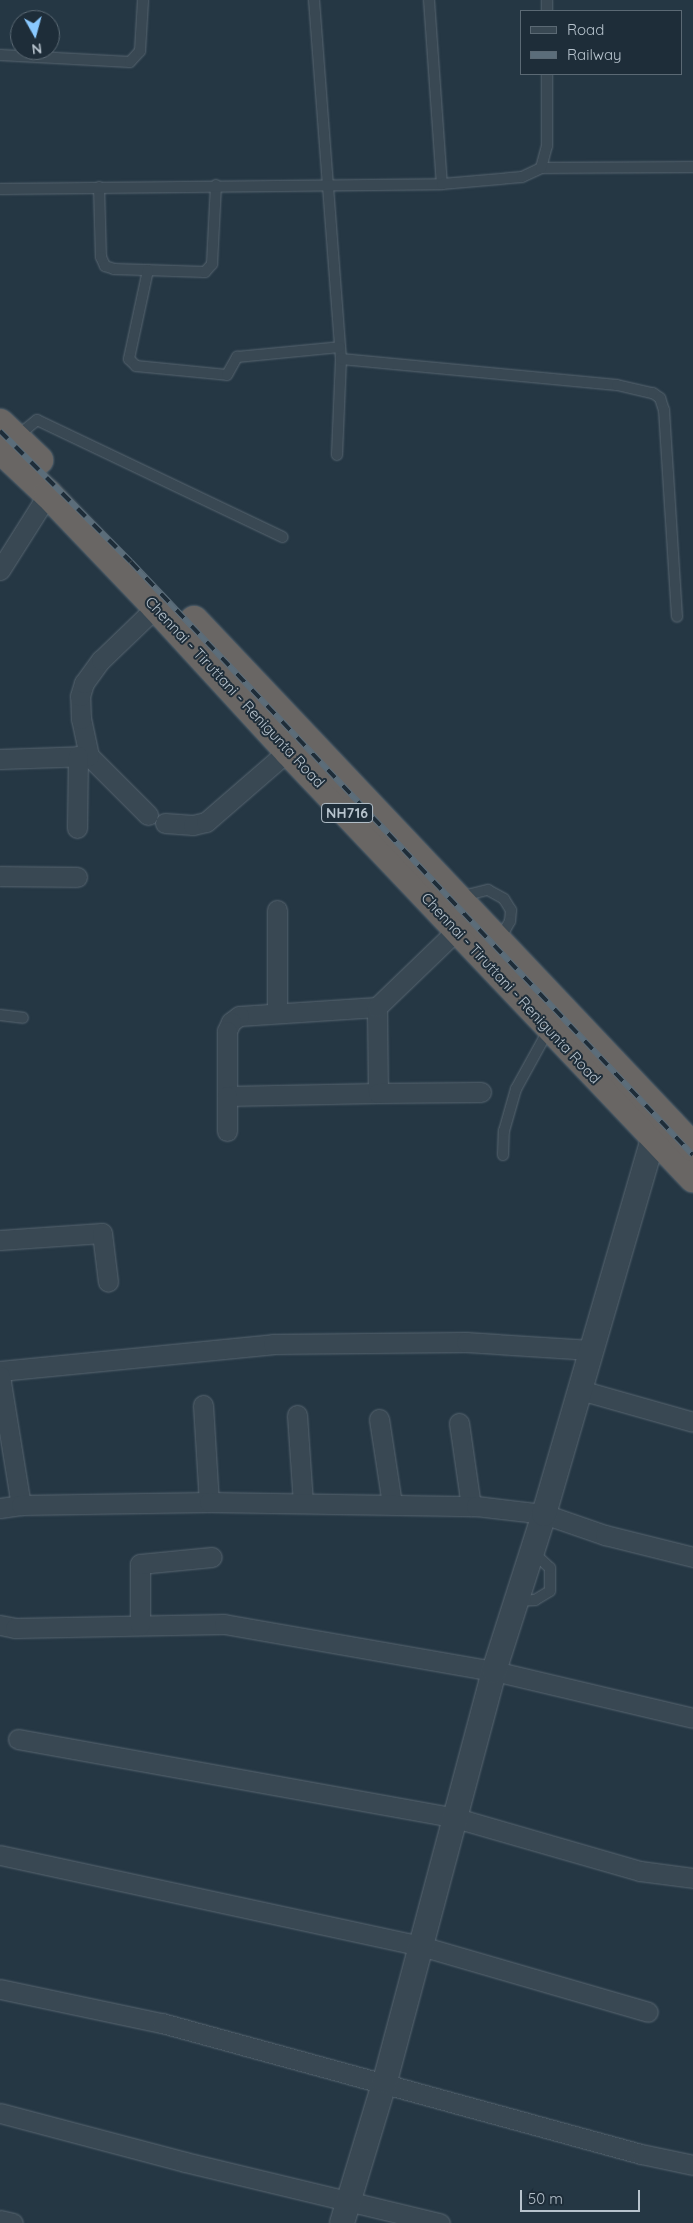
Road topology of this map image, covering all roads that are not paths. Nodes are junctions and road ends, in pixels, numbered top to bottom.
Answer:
1 (143, 0) edge
2 (314, 0) edge
3 (429, 0) edge
4 (0, 55) edge
5 (547, 75) edge
6 (693, 166) edge
7 (541, 168) junction
8 (327, 184) junction
9 (442, 184) junction
10 (216, 185) junction
11 (99, 187) junction
12 (0, 189) edge
13 (148, 270) junction
14 (340, 347) junction
15 (341, 359) junction
16 (5, 436) edge
17 (337, 455) dead end
18 (48, 494) junction
19 (282, 537) dead end
20 (0, 570) edge
21 (156, 607) junction
22 (677, 617) dead end
23 (288, 751) junction
24 (83, 756) junction
25 (0, 759) edge
26 (148, 815) dead end
27 (165, 823) dead end
28 (77, 828) dead end
29 (0, 876) edge
30 (77, 877) dead end
31 (277, 910) dead end
32 (457, 930) junction
33 (377, 1007) junction
34 (277, 1012) junction
35 (0, 1015) edge
36 (23, 1018) dead end
37 (549, 1028) junction
38 (481, 1092) dead end
39 (378, 1093) junction
40 (227, 1096) junction
41 (227, 1131) dead end
42 (661, 1131) junction
43 (693, 1147) edge
44 (503, 1155) dead end
45 (693, 1178) edge
46 (0, 1240) edge
47 (108, 1282) dead end
48 (591, 1350) junction
49 (0, 1371) edge
50 (0, 1376) edge
51 (580, 1390) junction
52 (203, 1405) dead end
53 (297, 1415) dead end
54 (379, 1419) dead end
55 (693, 1422) edge
56 (458, 1423) dead end
57 (209, 1502) junction
58 (303, 1502) junction
59 (392, 1504) junction
60 (21, 1505) junction
61 (471, 1506) junction
62 (0, 1508) edge
63 (544, 1514) junction
64 (693, 1556) edge
65 (212, 1557) dead end
66 (0, 1625) edge
67 (140, 1625) junction
68 (494, 1671) junction
69 (693, 1718) edge
70 (18, 1739) dead end
71 (456, 1818) junction
72 (0, 1855) edge
73 (693, 1878) edge
74 (421, 1946) junction
75 (0, 1989) edge
76 (648, 2012) dead end
77 (385, 2082) junction
78 (0, 2113) edge
79 (693, 2165) edge
80 (346, 2213) edge
81 (0, 2220) edge
82 (13, 2223) edge
83 (440, 2223) edge

1 - 4 lane
2 - 8 lane
3 - 9 lane
5 - 7 lane
6 - 7 lane
7 - 9 lane
8 - 9 lane
8 - 10 lane
8 - 14 lane
10 - 11 lane
10 - 13 lane
11 - 12 lane
11 - 13 lane
13 - 14 lane
14 - 15 lane
15 - 17 lane
15 - 22 lane
16 - 18 highway, Chennai - Tiruttani - Renigunta Road / NH716
16 - 19 lane
16 - 42 highway, Chennai - Tiruttani - Renigunta Road / NH716
18 - 20 street
18 - 21 highway, Chennai - Tiruttani - Renigunta Road / NH716
21 - 23 highway, Chennai - Tiruttani - Renigunta Road / NH716
21 - 24 street
23 - 27 street
23 - 32 highway, Chennai - Tiruttani - Renigunta Road / NH716
24 - 25 street
24 - 26 street
24 - 28 street
29 - 30 street
31 - 34 street
32 - 33 street
32 - 37 highway, Chennai - Tiruttani - Renigunta Road / NH716
33 - 34 street
33 - 39 street
34 - 40 street
35 - 36 lane
37 - 42 highway, Chennai - Tiruttani - Renigunta Road / NH716
37 - 44 lane
38 - 39 street
39 - 40 street
40 - 41 street
42 - 43 highway, Chennai - Tiruttani - Renigunta Road / NH716
42 - 45 highway, Chennai - Tiruttani - Renigunta Road / NH716
42 - 48 street
46 - 47 street
48 - 49 street
48 - 51 street
50 - 60 street
51 - 55 street
51 - 63 street
52 - 57 street
53 - 58 street
54 - 59 street
56 - 61 street
57 - 58 street
57 - 60 street
58 - 59 street
59 - 61 street
60 - 62 street
61 - 63 street
63 - 64 street
63 - 68 street
65 - 67 street
66 - 67 street
67 - 68 street
68 - 69 street
68 - 71 street
70 - 71 street
71 - 73 street
71 - 74 street
72 - 74 street
74 - 76 street
74 - 77 street
75 - 77 street
77 - 79 street
77 - 80 street
78 - 80 street
80 - 83 street
81 - 82 street

